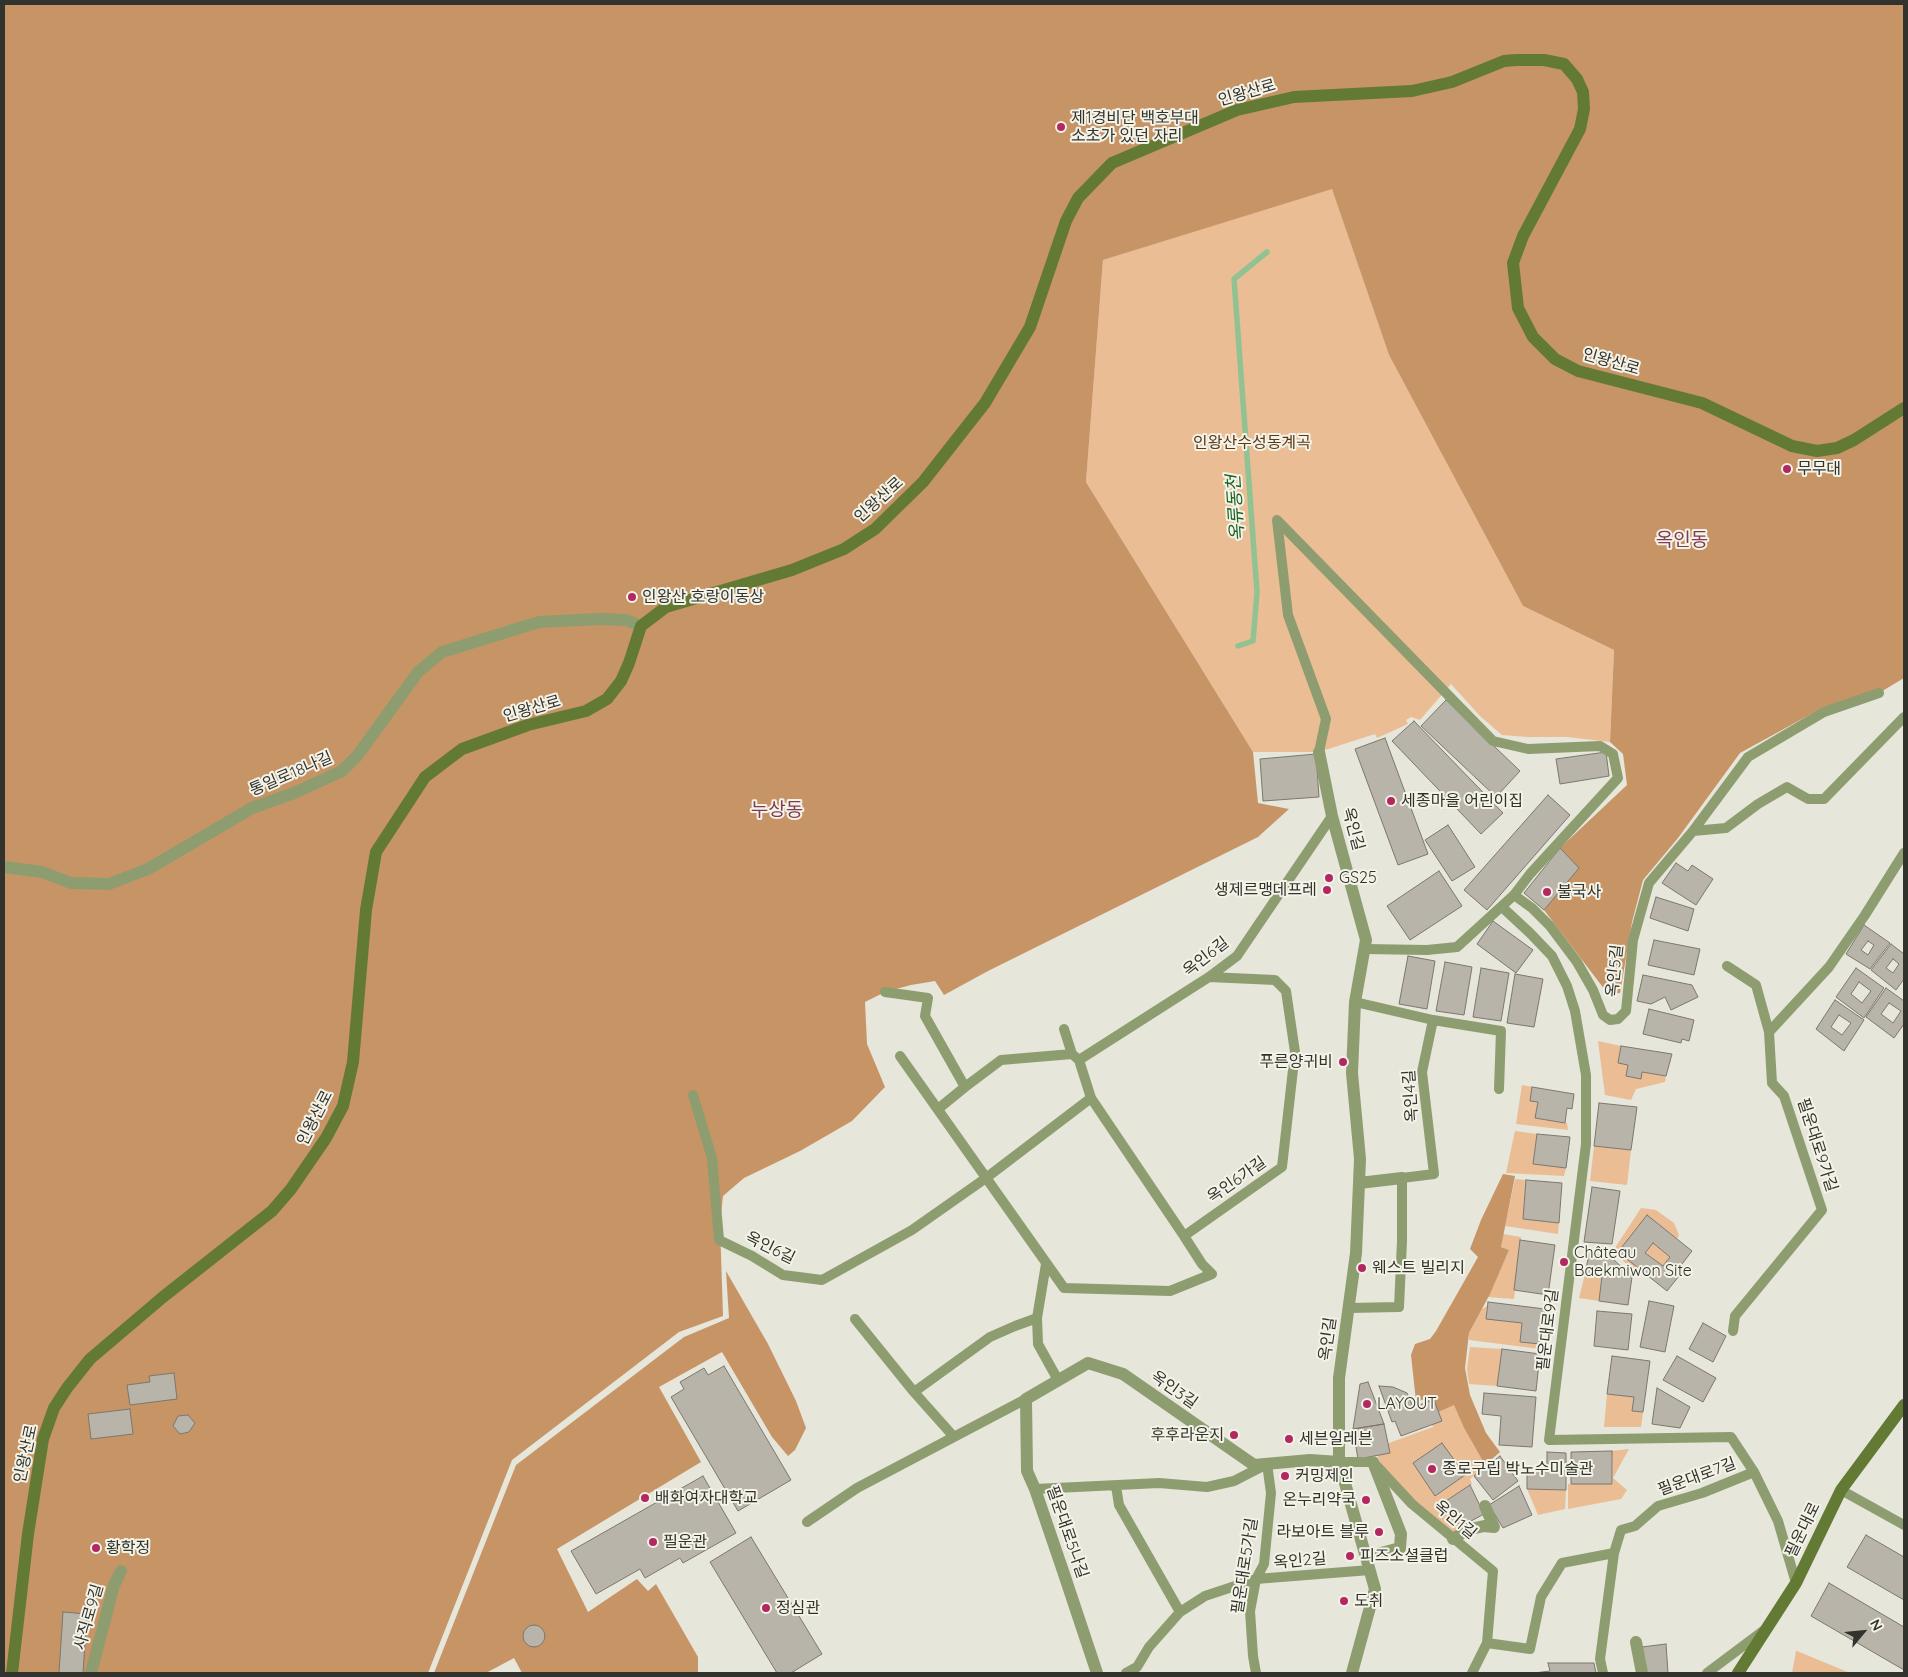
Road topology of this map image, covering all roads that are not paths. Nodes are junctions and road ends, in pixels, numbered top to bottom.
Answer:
1 (1904, 408) edge
2 (641, 626) junction
3 (1879, 693) dead end
4 (1904, 717) edge
5 (1319, 752) joint
6 (1332, 816) junction
7 (1693, 831) junction
8 (1904, 854) edge
9 (4, 868) edge
10 (1514, 895) junction
11 (1502, 907) junction
12 (1365, 949) junction
13 (1727, 966) dead end
14 (1209, 977) junction
15 (885, 992) dead end
16 (1355, 1002) junction
17 (1433, 1020) junction
18 (1064, 1029) dead end
19 (1769, 1032) junction
20 (900, 1056) dead end
21 (1076, 1057) junction
22 (965, 1086) junction
23 (1498, 1089) dead end
24 (694, 1096) dead end
25 (1090, 1098) junction
26 (938, 1109) junction
27 (986, 1178) junction
28 (1402, 1178) junction
29 (1359, 1183) junction
30 (1184, 1236) junction
31 (1046, 1264) junction
32 (1349, 1308) junction
33 (1037, 1318) junction
34 (855, 1319) dead end
35 (1733, 1331) dead end
36 (1058, 1380) junction
37 (914, 1392) junction
38 (1026, 1399) junction
39 (1904, 1405) edge
40 (954, 1437) junction
41 (1339, 1462) junction
42 (1373, 1462) junction
43 (1267, 1464) junction
44 (1754, 1472) junction
45 (1116, 1486) junction
46 (1035, 1489) junction
47 (1841, 1490) junction
48 (1485, 1506) dead end
49 (807, 1522) dead end
50 (1904, 1525) edge
51 (1453, 1539) junction
52 (1614, 1553) junction
53 (1368, 1563) junction
54 (121, 1570) dead end
55 (1256, 1579) junction
56 (1796, 1582) junction
57 (1180, 1612) junction
58 (1766, 1629) junction
59 (1636, 1642) dead end
60 (1487, 1643) junction
61 (12, 1673) edge
62 (91, 1673) edge
63 (1097, 1673) edge
64 (1126, 1673) edge
65 (1256, 1673) edge
66 (1352, 1673) edge
67 (1472, 1673) edge
68 (1603, 1673) edge
69 (1642, 1673) edge
70 (1707, 1673) edge
71 (1738, 1673) edge

1 - 2 street, 인왕산로
2 - 9 street, 통일로18나길
2 - 61 street, 인왕산로
3 - 7 lane, 옥인5길
4 - 7 lane
5 - 6 street, 옥인길
5 - 10 lane
6 - 12 street, 옥인길
6 - 14 lane, 옥인6길
7 - 10 lane, 옥인5길
8 - 19 lane
10 - 11 lane
11 - 12 lane
11 - 44 lane, 필운대로9길
12 - 16 street, 옥인길
13 - 19 lane, 필운대로9가길
14 - 21 lane, 옥인6길
14 - 30 lane, 옥인6가길
15 - 22 lane
16 - 17 lane
16 - 29 street, 옥인길
17 - 23 lane
17 - 28 lane, 옥인4길
18 - 21 lane
19 - 35 lane, 필운대로9가길
20 - 26 lane
21 - 22 lane, 옥인6길
21 - 25 lane
22 - 26 lane, 옥인6길
24 - 27 lane, 옥인6길
25 - 27 lane, 옥인6길
25 - 30 lane
26 - 27 lane
27 - 31 lane
28 - 29 street, 옥인4길
28 - 32 lane
29 - 32 street, 옥인길
30 - 31 lane
31 - 33 lane
32 - 41 street, 옥인길
33 - 36 lane
33 - 37 lane
34 - 37 lane
36 - 38 street, 옥인3길
36 - 43 street, 옥인3길
37 - 40 lane
38 - 40 lane, 옥인3길
38 - 46 street, 필운대로5나길
39 - 47 street, 필운대로
40 - 49 lane, 옥인3길
41 - 42 lane
41 - 43 street, 옥인3길
41 - 53 street, 옥인길
42 - 51 lane, 옥인1길
42 - 53 street
43 - 45 lane, 옥인3길
43 - 55 lane, 필운대로5가길
44 - 52 lane, 필운대로7길
44 - 56 lane, 필운대로9길
45 - 46 lane, 옥인3길
45 - 57 lane
46 - 63 street, 필운대로5나길
47 - 50 lane
47 - 56 street, 필운대로
48 - 51 street
51 - 60 lane, 옥인1길
52 - 60 lane
52 - 68 lane, 필운대로7길
53 - 55 lane, 옥인2길
53 - 66 street, 옥인길
54 - 62 street, 사직로9길
55 - 57 lane, 옥인2길
55 - 65 lane, 필운대로5가길
56 - 58 street, 필운대로
57 - 64 lane, 옥인2길
58 - 70 lane
58 - 71 street, 필운대로
59 - 69 street
60 - 67 lane, 옥인1길

